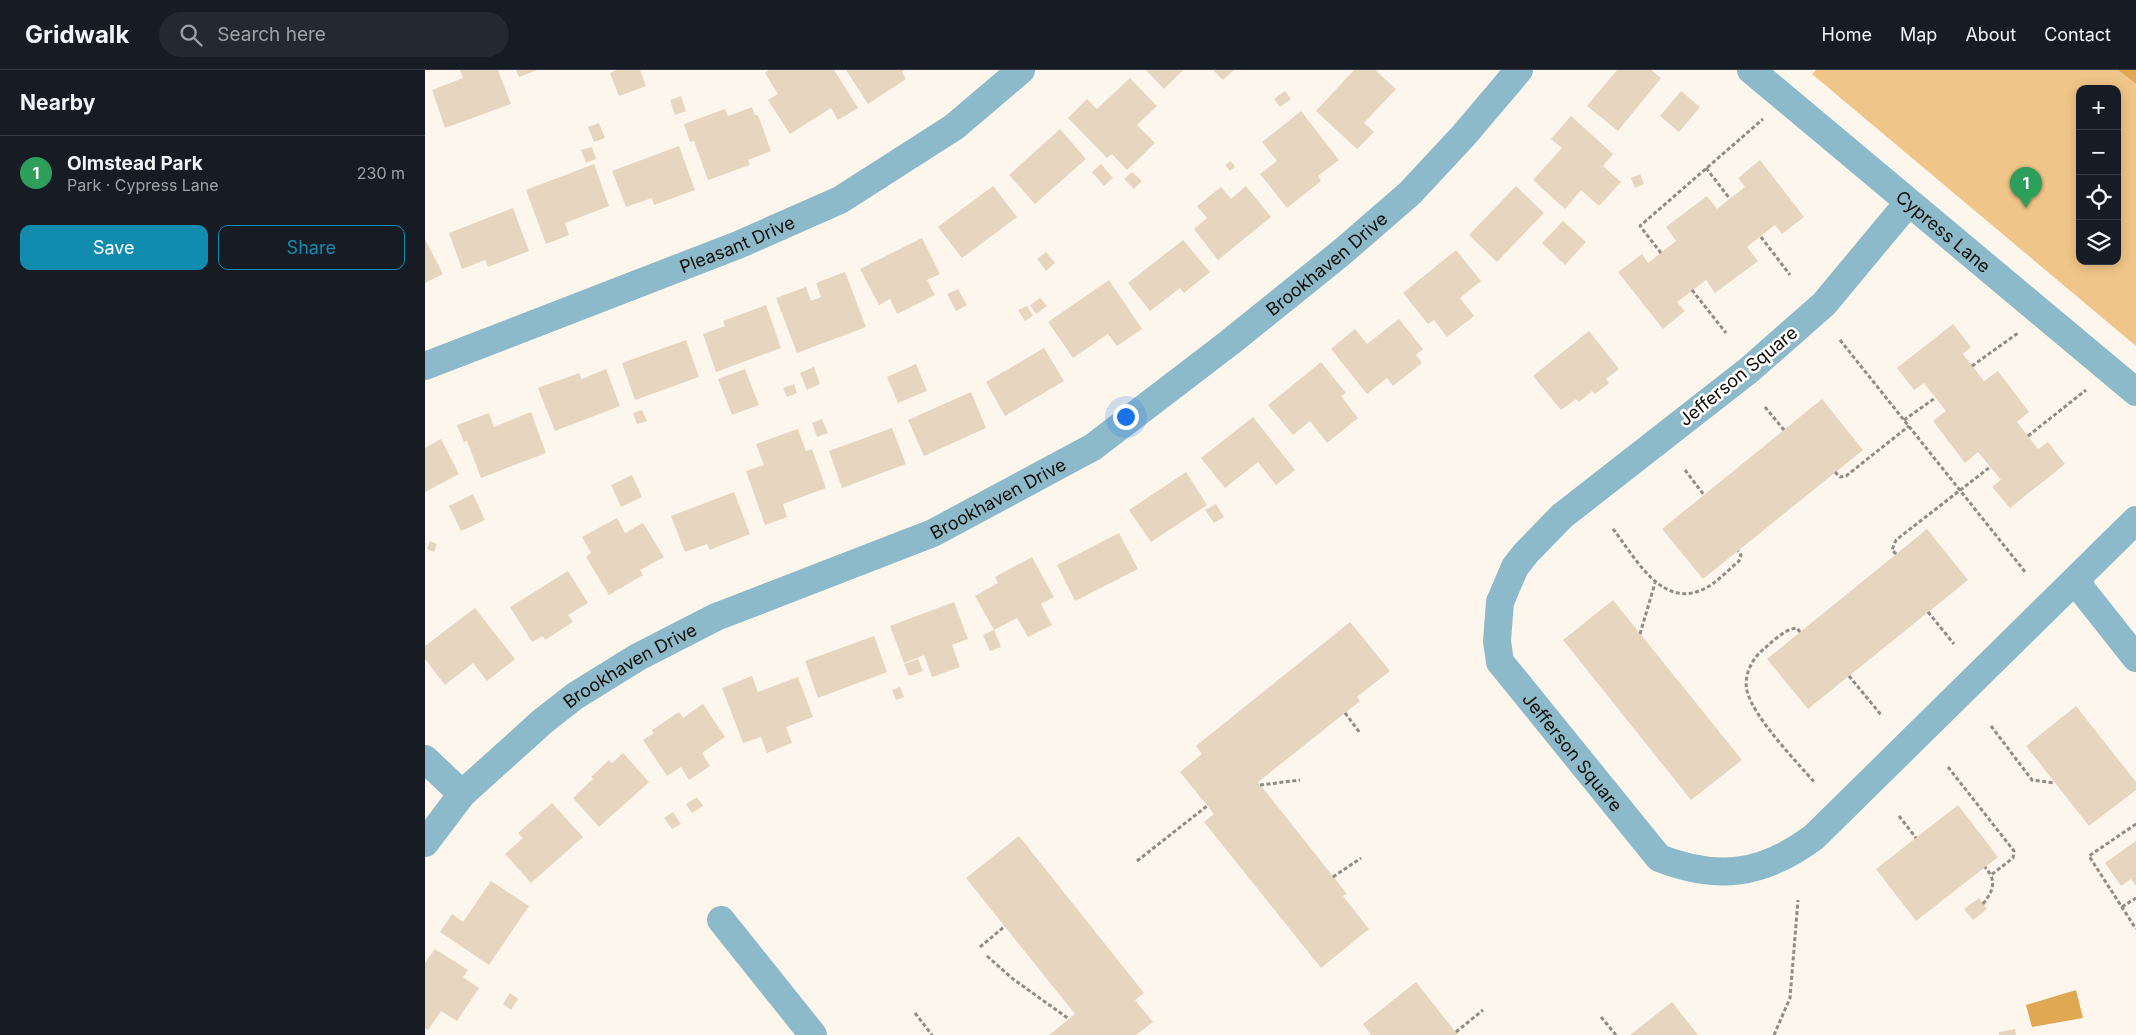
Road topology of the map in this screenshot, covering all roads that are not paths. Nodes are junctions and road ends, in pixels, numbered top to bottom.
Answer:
1 (1021, 70) edge
2 (1519, 70) edge
3 (1751, 70) edge
4 (1908, 203) junction
5 (425, 366) edge
6 (2136, 392) edge
7 (2136, 520) edge
8 (2075, 581) junction
9 (2136, 658) edge
10 (425, 759) edge
11 (462, 794) junction
12 (425, 842) edge
13 (721, 920) dead end
14 (813, 1035) edge

1 - 5 street, Pleasant Drive
2 - 11 street, Brookhaven Drive
3 - 4 street, Cypress Lane
4 - 6 street, Cypress Lane
4 - 8 street, Jefferson Square
7 - 8 street, Jefferson Square
8 - 9 street
10 - 11 street
11 - 12 street, Brookhaven Drive
13 - 14 street

